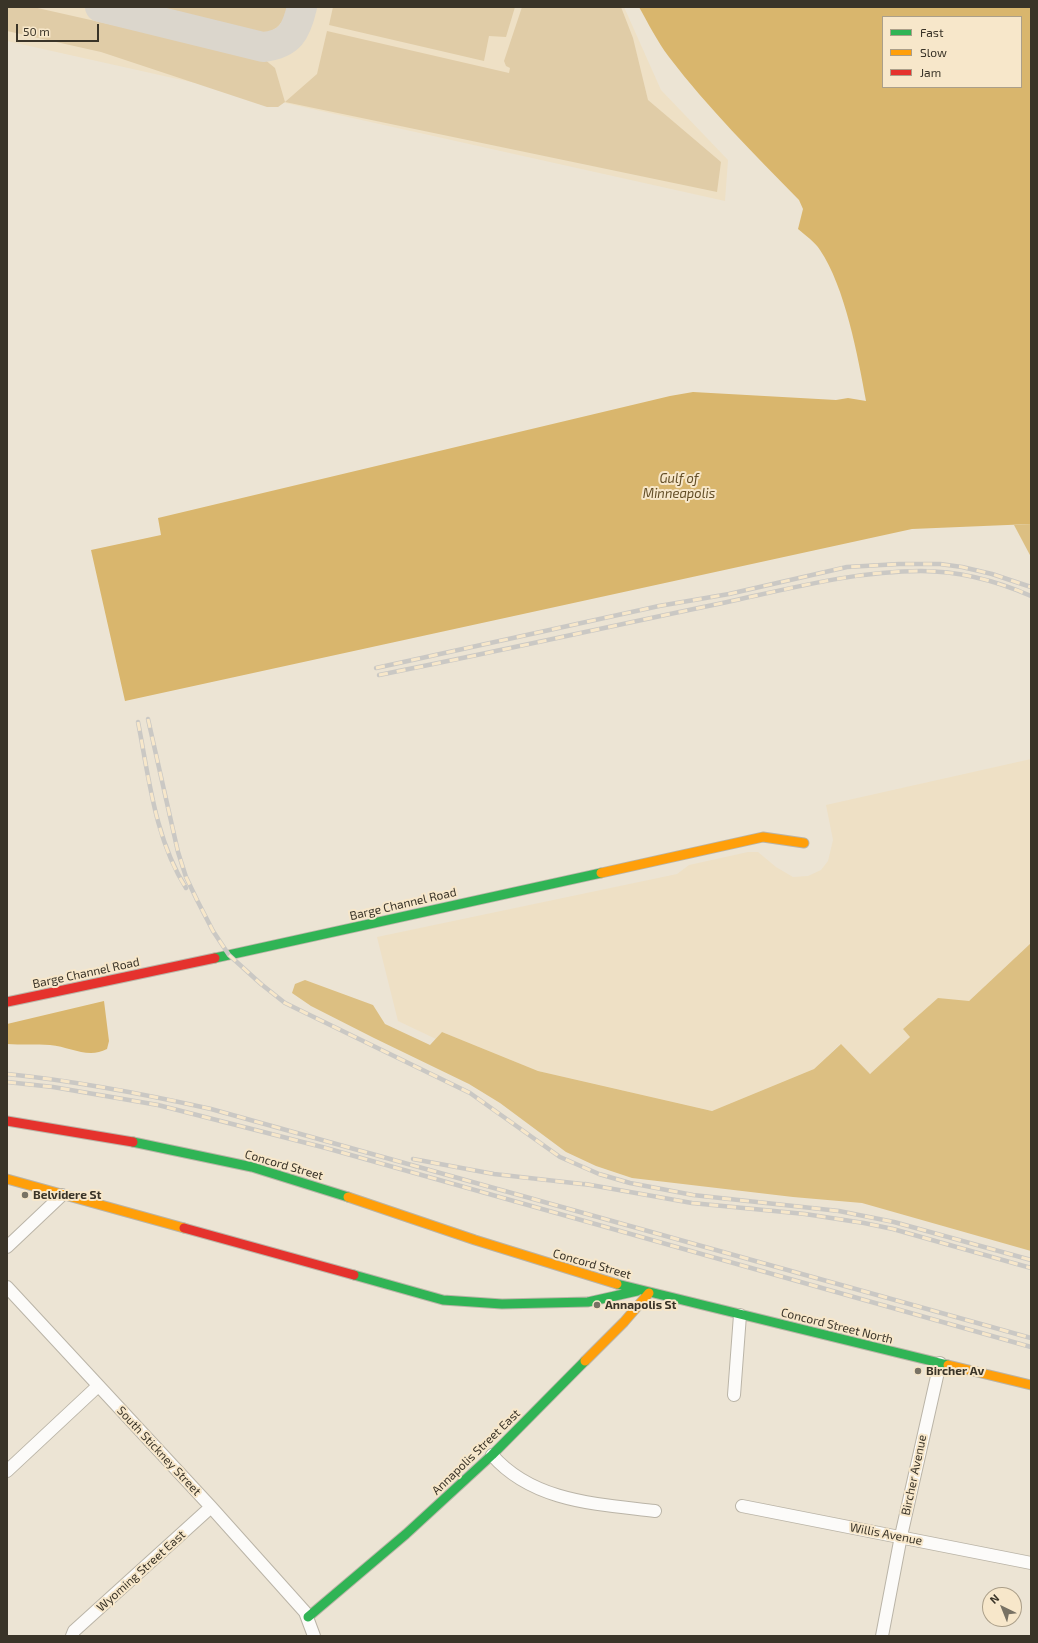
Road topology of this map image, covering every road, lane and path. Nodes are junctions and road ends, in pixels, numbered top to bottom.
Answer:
1 (804, 843) dead end
2 (7, 1002) edge
3 (7, 1122) edge
4 (7, 1179) edge
5 (62, 1195) junction
6 (7, 1247) edge
7 (7, 1287) edge
8 (638, 1290) junction
9 (649, 1293) junction
10 (740, 1314) junction
11 (940, 1363) junction
12 (1031, 1385) edge
13 (98, 1386) junction
14 (734, 1394) dead end
15 (492, 1455) junction
16 (7, 1471) edge
17 (742, 1506) dead end
18 (212, 1507) junction
19 (655, 1511) dead end
20 (901, 1536) junction
21 (1031, 1563) edge
22 (308, 1617) junction
23 (72, 1636) edge
24 (314, 1636) edge
25 (882, 1636) edge

1 - 2 street, Barge Channel Road
3 - 8 street, Concord Street
4 - 5 street, Concord Street
5 - 6 street
5 - 8 street, Concord Street
7 - 13 street, South Stickney Street
8 - 9 street, Concord Street North
9 - 10 street, Concord Street North
9 - 15 street, Annapolis Street East
10 - 11 street, Concord Street North
10 - 14 street
11 - 12 street, Concord Street North
11 - 20 street, Bircher Avenue
13 - 16 street
13 - 18 street, South Stickney Street
15 - 19 street
15 - 22 street, Annapolis Street East
17 - 20 street, Willis Avenue
18 - 22 street, South Stickney Street
18 - 23 street, Wyoming Street East
20 - 21 street, Willis Avenue
20 - 25 street, Bircher Avenue
22 - 24 street

